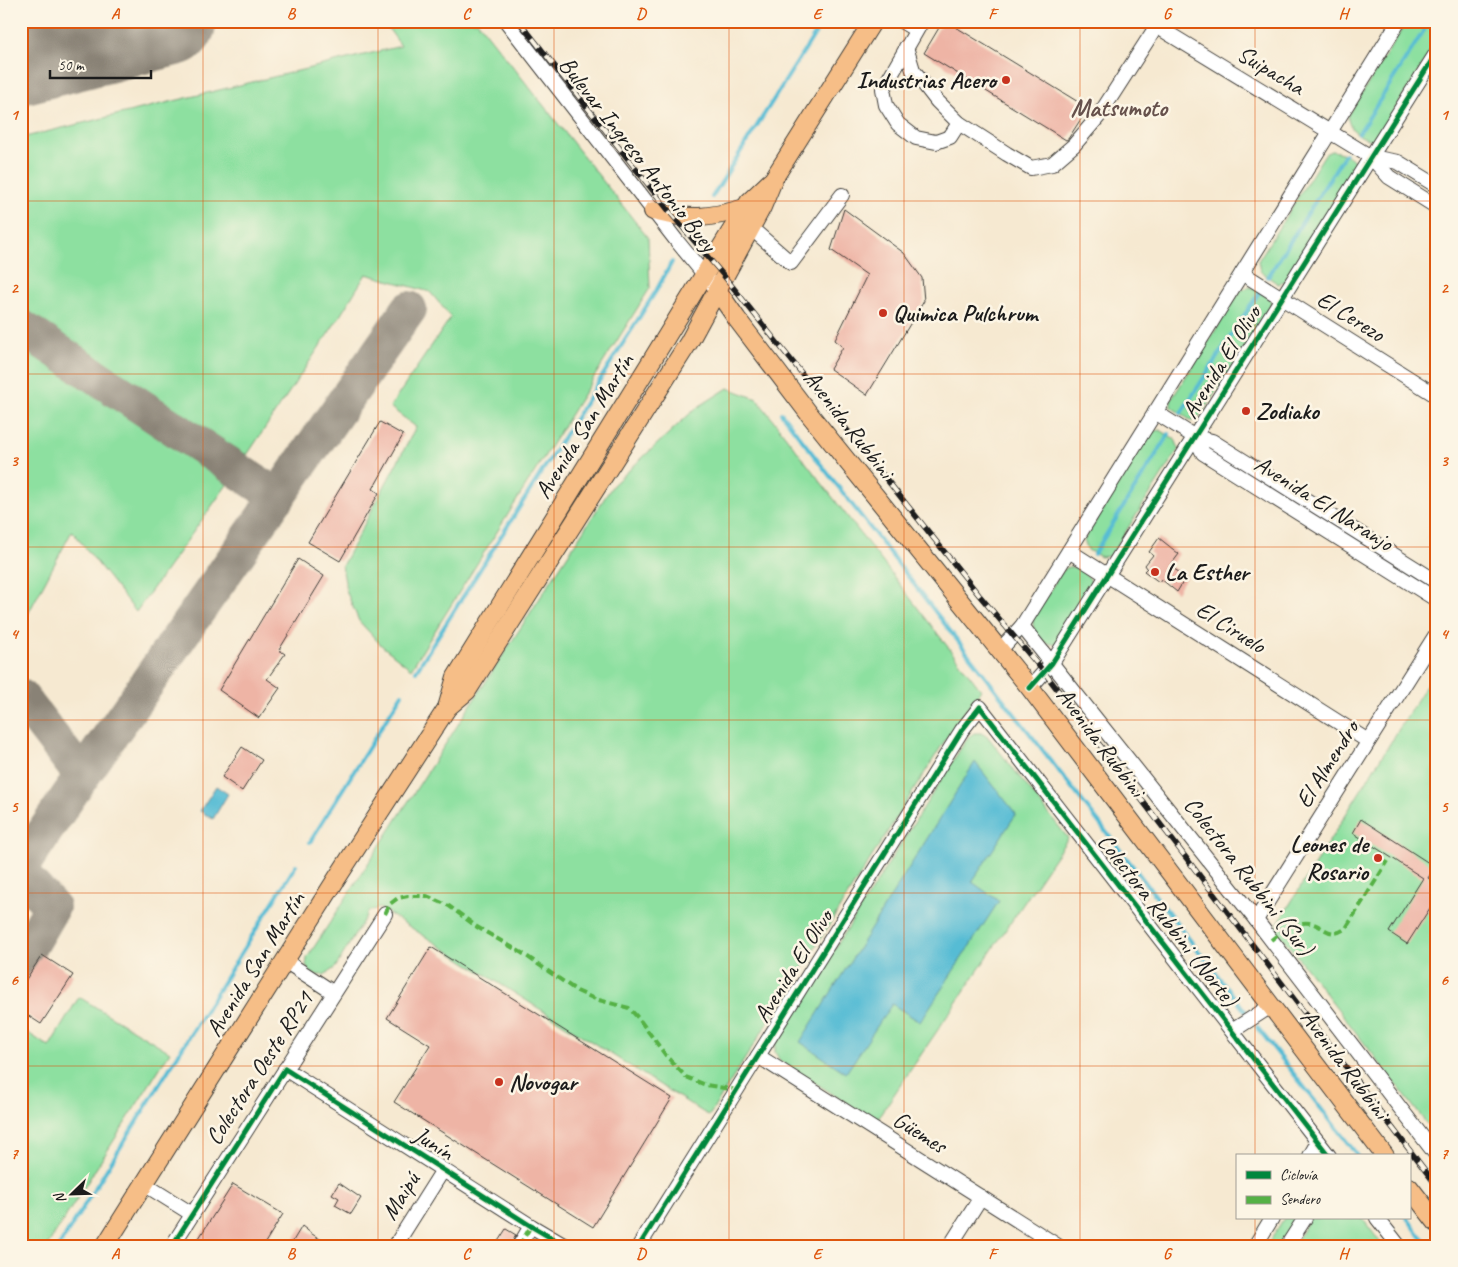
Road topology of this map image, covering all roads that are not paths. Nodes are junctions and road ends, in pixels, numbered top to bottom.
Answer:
1 (506, 21) edge
2 (873, 21) edge
3 (901, 21) edge
4 (1398, 21) edge
5 (1152, 24) edge
6 (919, 26) edge
7 (906, 47) junction
8 (1437, 52) edge
9 (959, 123) junction
10 (1330, 132) junction
11 (1371, 157) junction
12 (774, 178) junction
13 (1437, 186) edge
14 (842, 195) dead end
15 (1437, 207) edge
16 (745, 208) junction
17 (653, 211) junction
18 (751, 228) junction
19 (1242, 273) junction
20 (704, 275) junction
21 (717, 290) junction
22 (1281, 299) junction
23 (1437, 396) edge
24 (1155, 412) junction
25 (1195, 437) junction
26 (1069, 551) junction
27 (1108, 576) junction
28 (1437, 582) edge
29 (1437, 600) edge
30 (1022, 626) junction
31 (1437, 633) edge
32 (1000, 650) junction
33 (1052, 664) junction
34 (1030, 688) junction
35 (980, 707) joint
36 (447, 708) junction
37 (1368, 741) junction
38 (385, 914) dead end
39 (1256, 920) junction
40 (285, 961) junction
41 (334, 993) junction
42 (1272, 1006) junction
43 (1232, 1031) junction
44 (758, 1056) junction
45 (285, 1069) junction
46 (1318, 1142) junction
47 (1311, 1154) edge
48 (1327, 1154) edge
49 (1383, 1154) edge
50 (1437, 1156) edge
51 (443, 1170) junction
52 (144, 1184) junction
53 (1410, 1188) edge
54 (981, 1197) junction
55 (192, 1214) junction
56 (1271, 1220) edge
57 (1304, 1220) edge
58 (1379, 1220) edge
59 (1437, 1223) edge
60 (531, 1226) junction
61 (105, 1246) edge
62 (172, 1246) edge
63 (395, 1246) edge
64 (518, 1246) edge
65 (565, 1246) edge
66 (639, 1246) edge
67 (950, 1246) edge
68 (1058, 1246) edge
69 (1255, 1246) edge
70 (1288, 1246) edge
71 (1399, 1246) edge

1 - 17 street, Bulevar Ingreso Antonio Buey
2 - 12 main road, Avenida San Martín
3 - 6 street
4 - 10 street, Avenida El Olivo
5 - 9 street
5 - 10 street, Suipacha
6 - 7 street
7 - 9 street
7 - 9 street
8 - 11 street, Avenida El Olivo
10 - 11 street, Suipacha
10 - 19 street, Avenida El Olivo
11 - 13 street
11 - 15 street
11 - 22 street, Avenida El Olivo
12 - 16 main road, Avenida San Martín
12 - 18 main road, Avenida San Martín
14 - 18 street
16 - 17 main road
16 - 20 main road, Avenida San Martín
17 - 20 street, Bulevar Ingreso Antonio Buey
18 - 21 main road, Avenida San Martín
19 - 22 street, El Cerezo
19 - 24 street, Avenida El Olivo
20 - 21 street, Bulevar Ingreso Antonio Buey
20 - 36 main road, Avenida San Martín
21 - 32 main road, Avenida Rubbini
21 - 36 main road, Avenida San Martín
22 - 23 street, El Cerezo
22 - 25 street, Avenida El Olivo
24 - 25 street, Avenida El Naranjo
24 - 26 street, Avenida El Olivo
25 - 27 street, Avenida El Olivo
25 - 28 street, Avenida El Naranjo
25 - 29 street, Avenida El Naranjo
26 - 27 street, El Ciruelo
26 - 30 street, Avenida El Olivo
27 - 33 street, Avenida El Olivo
27 - 37 street, El Ciruelo
30 - 32 street, Avenida El Olivo
30 - 33 street, Colectora Rubbini (Sur)
31 - 37 street, El Almendro
32 - 34 main road, Avenida Rubbini
33 - 34 street, Avenida El Olivo
33 - 39 street, Colectora Rubbini (Sur)
34 - 42 main road, Avenida Rubbini
35 - 43 street, Colectora Rubbini (Norte)
35 - 44 street, Avenida El Olivo
36 - 40 main road, Avenida San Martín
37 - 39 street, El Almendro
38 - 41 street, Colectora Oeste RP21
39 - 50 street, Colectora Rubbini (Sur)
40 - 41 street
40 - 52 main road, Avenida San Martín
41 - 45 street, Colectora Oeste RP21
42 - 43 street
42 - 49 main road, Avenida Rubbini
43 - 46 street, Colectora Rubbini (Norte)
44 - 54 street, Güemes
44 - 66 street, Avenida El Olivo
45 - 51 street, Junín
45 - 55 street, Colectora Oeste RP21
46 - 47 street
46 - 48 street, Colectora Rubbini (Norte)
51 - 60 street, Junín
51 - 63 street, Maipú
52 - 55 street
52 - 61 main road, Avenida San Martín
53 - 59 main road
54 - 67 street
54 - 68 street, Güemes
55 - 62 street, Colectora Oeste RP21
56 - 69 street
57 - 70 street
58 - 71 street
60 - 64 street
60 - 65 street, Junín

